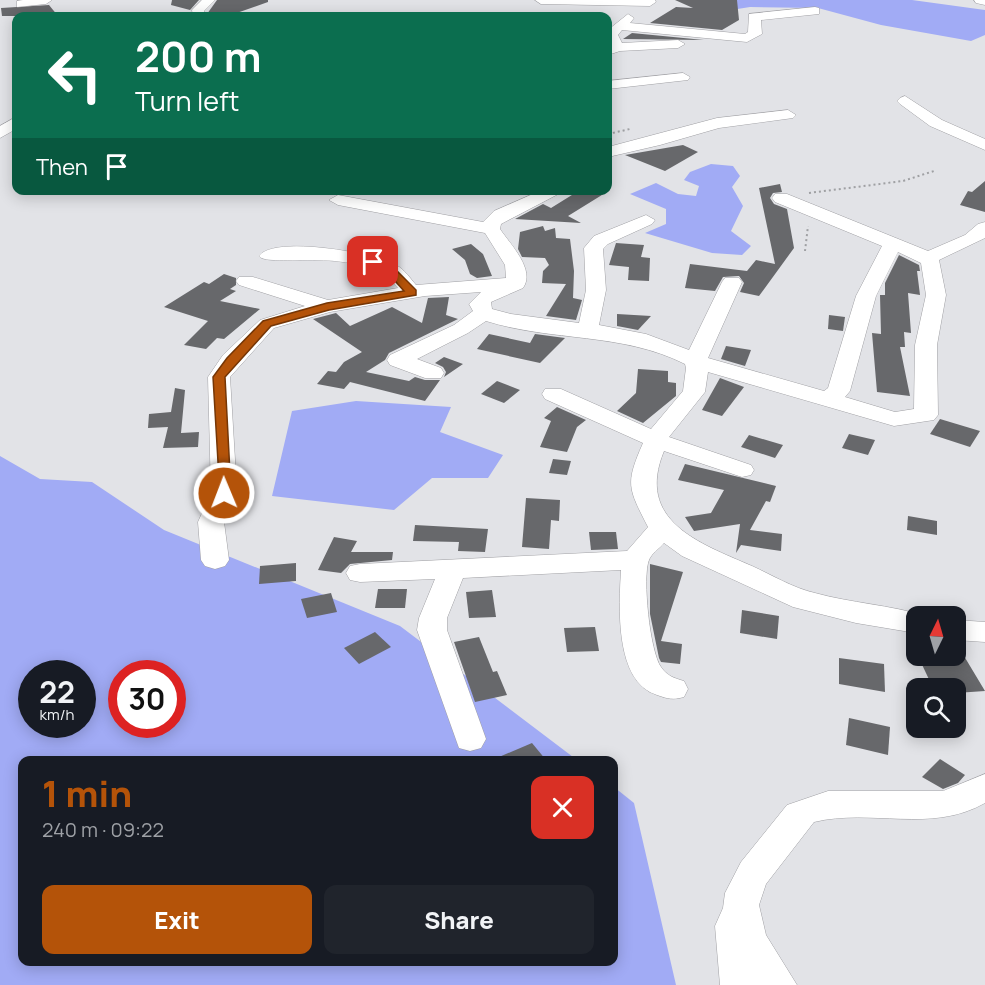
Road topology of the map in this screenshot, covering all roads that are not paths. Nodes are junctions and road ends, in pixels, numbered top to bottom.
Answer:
1 (46, 0) edge
2 (209, 0) edge
3 (541, 0) edge
4 (980, 0) edge
5 (652, 1) edge
6 (985, 1) edge
7 (21, 4) dead end
8 (815, 11) dead end
9 (198, 12) edge
10 (618, 26) junction
11 (612, 33) edge
12 (690, 43) dead end
13 (613, 49) edge
14 (682, 77) dead end
15 (612, 85) edge
16 (905, 101) dead end
17 (788, 115) dead end
18 (985, 145) edge
19 (612, 151) edge
20 (546, 195) edge
21 (781, 198) road end
22 (338, 200) dead end
23 (646, 220) dead end
24 (985, 228) edge
25 (491, 229) junction
26 (465, 237) dead end
27 (893, 243) junction
28 (269, 256) dead end
29 (928, 258) junction
30 (246, 281) dead end
31 (732, 282) dead end
32 (511, 284) junction
33 (412, 293) junction
34 (327, 306) junction
35 (484, 314) junction
36 (587, 331) junction
37 (695, 361) junction
38 (433, 373) dead end
39 (553, 394) dead end
40 (828, 400) junction
41 (656, 440) junction
42 (742, 470) dead end
43 (662, 528) junction
44 (635, 559) junction
45 (214, 560) dead end
46 (453, 569) junction
47 (360, 573) dead end
48 (906, 621) edge
49 (674, 689) dead end
50 (470, 739) dead end
51 (985, 787) edge
52 (743, 893) junction
53 (739, 985) edge
54 (778, 985) edge

1 - 7 street
2 - 9 street
3 - 5 street
4 - 6 street
5 - 10 street
8 - 10 street
10 - 11 street
12 - 13 street
14 - 15 street
16 - 18 street
17 - 19 street
20 - 25 street
21 - 27 street
22 - 25 street
23 - 36 street
24 - 29 street
25 - 32 street
26 - 32 street
27 - 29 street
27 - 40 street
28 - 33 street
29 - 40 street
30 - 34 street
31 - 37 street
32 - 33 street
32 - 35 street
33 - 34 street
34 - 45 street
35 - 36 street
35 - 38 street
36 - 37 street
37 - 40 street
37 - 41 street
39 - 41 street
41 - 42 street
41 - 43 street
43 - 44 street
43 - 48 street
44 - 46 street
44 - 49 street
46 - 47 street
46 - 50 street
51 - 52 street
52 - 53 street
52 - 54 street

